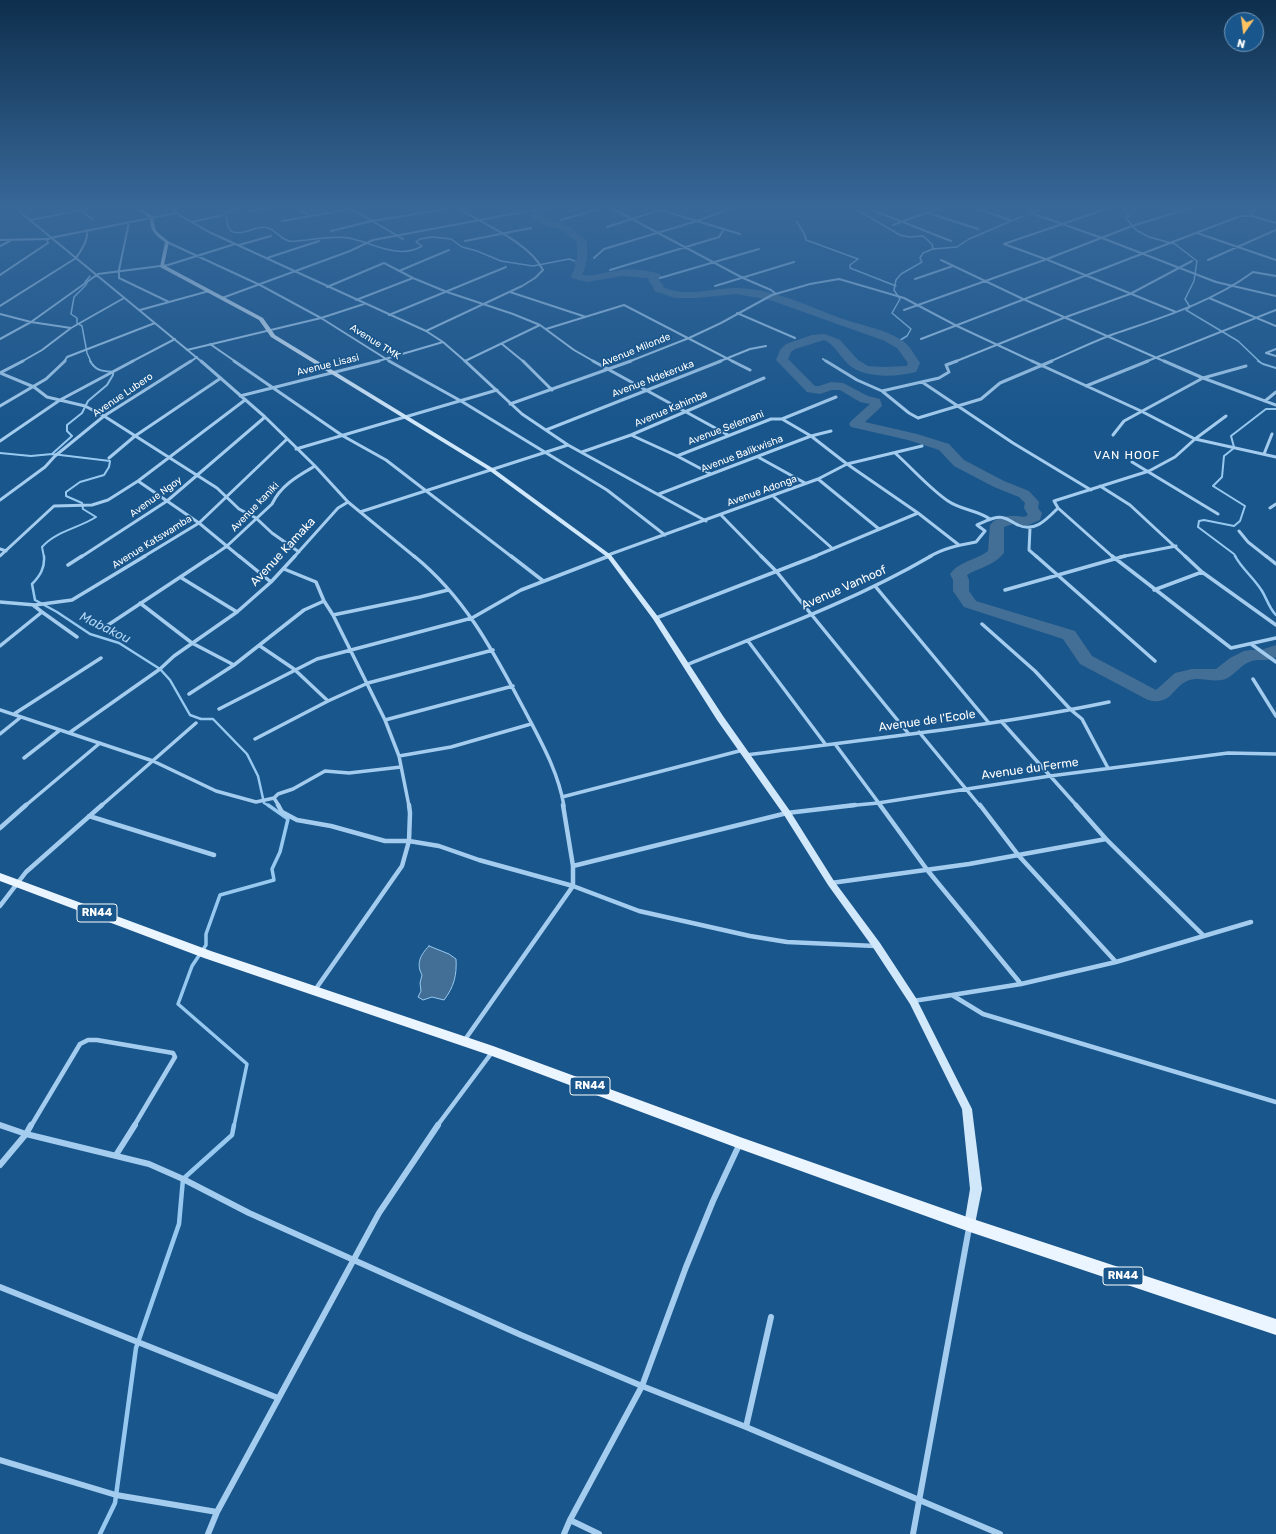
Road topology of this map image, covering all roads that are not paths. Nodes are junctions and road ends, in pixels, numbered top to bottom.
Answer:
1 (42, 281) edge
2 (89, 281) edge
3 (105, 281) edge
4 (124, 281) edge
5 (189, 281) edge
6 (251, 281) edge
7 (272, 281) edge
8 (314, 281) edge
9 (342, 281) edge
10 (406, 281) edge
11 (419, 281) edge
12 (474, 281) edge
13 (531, 281) edge
14 (734, 281) edge
15 (749, 281) edge
16 (830, 281) edge
17 (847, 281) edge
18 (983, 281) edge
19 (990, 281) edge
20 (1071, 281) edge
21 (1099, 281) edge
22 (1155, 281) edge
23 (1212, 281) edge
24 (1241, 281) edge
25 (986, 282) junction
26 (260, 285) junction
27 (715, 286) dead end
28 (1234, 286) junction
29 (327, 287) junction
30 (209, 291) junction
31 (447, 292) junction
32 (510, 292) junction
33 (776, 294) junction
34 (1130, 294) junction
35 (1276, 296) edge
36 (124, 298) junction
37 (222, 298) junction
38 (1209, 298) junction
39 (1023, 299) junction
40 (356, 300) junction
41 (169, 302) junction
42 (364, 304) junction
43 (485, 305) junction
44 (919, 305) junction
45 (0, 306) edge
46 (140, 310) junction
47 (904, 310) dead end
48 (1276, 310) edge
49 (1177, 312) junction
50 (737, 313) junction
51 (0, 314) edge
52 (389, 315) junction
53 (587, 317) junction
54 (1066, 317) junction
55 (321, 318) junction
56 (1257, 318) junction
57 (31, 322) junction
58 (155, 323) junction
59 (540, 325) junction
60 (957, 326) junction
61 (1276, 326) edge
62 (71, 328) junction
63 (546, 329) junction
64 (269, 330) junction
65 (426, 331) junction
66 (1109, 336) junction
67 (689, 338) junction
68 (795, 338) dead end
69 (0, 339) edge
70 (175, 339) junction
71 (921, 339) dead end
72 (443, 342) junction
73 (210, 344) junction
74 (502, 344) junction
75 (999, 344) junction
76 (766, 346) dead end
77 (1276, 349) edge
78 (187, 350) junction
79 (1156, 356) junction
80 (1276, 356) edge
81 (196, 357) junction
82 (728, 358) junction
83 (386, 359) junction
84 (823, 359) dead end
85 (465, 361) junction
86 (1043, 365) junction
87 (1246, 366) dead end
88 (609, 370) junction
89 (750, 370) dead end
90 (332, 372) junction
91 (0, 373) edge
92 (221, 378) junction
93 (764, 378) dead end
94 (1203, 378) junction
95 (922, 382) junction
96 (1086, 386) junction
97 (34, 387) junction
98 (274, 387) junction
99 (497, 390) junction
100 (552, 390) junction
101 (648, 390) junction
102 (882, 392) junction
103 (1276, 392) edge
104 (240, 396) junction
105 (836, 397) dead end
106 (60, 400) junction
107 (245, 400) junction
108 (461, 401) junction
109 (1265, 401) junction
110 (510, 404) junction
111 (1276, 405) edge
112 (0, 406) edge
113 (959, 406) junction
114 (1141, 411) junction
115 (685, 412) junction
116 (104, 416) junction
117 (1226, 416) dead end
118 (265, 417) junction
119 (406, 418) junction
120 (782, 419) junction
121 (546, 430) junction
122 (831, 431) dead end
123 (1272, 434) dead end
124 (631, 435) junction
125 (728, 435) junction
126 (1113, 435) dead end
127 (136, 436) junction
128 (343, 436) junction
129 (811, 436) junction
130 (287, 439) junction
131 (1195, 439) junction
132 (0, 441) edge
133 (568, 445) junction
134 (922, 446) dead end
135 (296, 449) junction
136 (546, 452) junction
137 (582, 452) junction
138 (896, 453) junction
139 (1264, 454) junction
140 (677, 456) junction
141 (758, 457) junction
142 (1276, 457) edge
143 (109, 458) dead end
144 (168, 458) junction
145 (1132, 462) dead end
146 (848, 464) junction
147 (315, 466) junction
148 (492, 470) junction
149 (1149, 471) junction
150 (711, 474) junction
151 (198, 475) junction
152 (818, 479) junction
153 (138, 481) junction
154 (806, 483) junction
155 (1100, 486) junction
156 (427, 490) junction
157 (1091, 490) junction
158 (659, 494) junction
159 (773, 496) junction
160 (226, 497) junction
161 (0, 500) edge
162 (167, 501) junction
163 (348, 502) junction
164 (1276, 504) edge
165 (1058, 508) junction
166 (1270, 508) dead end
167 (360, 512) junction
168 (918, 513) junction
169 (1218, 514) dead end
170 (721, 515) junction
171 (256, 518) junction
172 (990, 519) junction
173 (706, 521) junction
174 (199, 523) junction
175 (1030, 528) junction
176 (879, 529) junction
177 (1239, 531) dead end
178 (666, 535) junction
179 (959, 545) junction
180 (228, 546) junction
181 (1176, 546) junction
182 (0, 549) edge
183 (833, 549) junction
184 (6, 551) junction
185 (298, 552) junction
186 (608, 555) junction
187 (0, 556) edge
188 (1114, 558) junction
189 (1276, 564) edge
190 (68, 565) dead end
191 (284, 569) junction
192 (776, 571) junction
193 (1202, 572) junction
194 (1055, 574) junction
195 (180, 577) junction
196 (542, 580) junction
197 (271, 582) junction
198 (875, 586) junction
199 (448, 590) junction
200 (1005, 590) dead end
201 (1154, 590) junction
202 (324, 601) junction
203 (0, 602) edge
204 (140, 603) junction
205 (34, 605) junction
206 (42, 612) junction
207 (237, 612) junction
208 (812, 614) junction
209 (333, 615) junction
210 (472, 618) junction
211 (656, 618) junction
212 (982, 624) dead end
213 (1276, 625) edge
214 (105, 627) dead end
215 (77, 637) dead end
216 (1276, 638) edge
217 (748, 641) junction
218 (192, 643) junction
219 (1250, 644) junction
220 (0, 646) edge
221 (260, 646) junction
222 (350, 649) junction
223 (493, 650) junction
224 (101, 658) dead end
225 (1155, 662) dead end
226 (1276, 662) edge
227 (234, 665) junction
228 (686, 665) junction
229 (294, 669) junction
230 (1253, 679) dead end
231 (368, 683) junction
232 (513, 686) junction
233 (189, 694) dead end
234 (328, 701) junction
235 (1109, 702) dead end
236 (220, 708) dead end
237 (0, 710) edge
238 (1071, 710) junction
239 (14, 714) junction
240 (1276, 716) edge
241 (21, 717) junction
242 (385, 720) junction
243 (1001, 721) junction
244 (196, 723) dead end
245 (989, 723) junction
246 (531, 724) junction
247 (60, 730) junction
248 (919, 732) junction
249 (69, 733) junction
250 (908, 733) junction
251 (0, 734) edge
252 (255, 739) dead end
253 (100, 743) junction
254 (835, 744) junction
255 (826, 745) junction
256 (745, 752) junction
257 (1276, 754) edge
258 (399, 756) junction
259 (24, 758) dead end
260 (153, 761) junction
261 (402, 767) junction
262 (1108, 768) junction
263 (1050, 776) junction
264 (966, 788) junction
265 (562, 797) junction
266 (271, 799) junction
267 (878, 803) junction
268 (787, 813) junction
269 (89, 816) junction
270 (0, 828) edge
271 (1106, 839) junction
272 (409, 841) junction
273 (214, 855) dead end
274 (1020, 856) junction
275 (573, 866) junction
276 (928, 871) junction
277 (0, 877) edge
278 (17, 883) junction
279 (832, 883) junction
280 (573, 886) junction
281 (0, 906) edge
282 (1251, 922) dead end
283 (1204, 936) junction
284 (877, 946) junction
285 (1116, 962) junction
286 (1020, 984) junction
287 (315, 990) junction
288 (952, 995) junction
289 (913, 1001) junction
290 (463, 1042) junction
291 (493, 1051) junction
292 (1276, 1102) edge
293 (0, 1124) edge
294 (26, 1134) junction
295 (740, 1143) junction
296 (116, 1155) junction
297 (0, 1165) edge
298 (970, 1225) junction
299 (353, 1258) junction
300 (0, 1287) edge
301 (771, 1317) dead end
302 (1276, 1327) edge
303 (642, 1386) junction
304 (278, 1398) junction
305 (746, 1427) junction
306 (0, 1460) edge
307 (920, 1501) junction
308 (216, 1512) junction
309 (570, 1520) junction
310 (208, 1534) edge
311 (564, 1534) edge
312 (599, 1534) edge
313 (913, 1534) edge
314 (1000, 1534) edge

1 - 45 street
2 - 57 street
3 - 36 street
4 - 41 street
5 - 30 street
6 - 26 street, Avenue TMK
7 - 26 street
8 - 29 street
9 - 29 street
10 - 40 street
11 - 31 street
12 - 31 street
13 - 32 street
14 - 27 street
15 - 33 street
16 - 33 street, Avenue Milonde
17 - 44 street, Avenue Milonde
18 - 25 street
19 - 25 street
20 - 39 street
21 - 34 street
22 - 34 street
23 - 28 street
24 - 28 street
25 - 39 street
25 - 44 street
26 - 37 street
26 - 55 street, Avenue TMK
28 - 35 street
28 - 38 street
29 - 40 street
30 - 37 street
30 - 41 street
31 - 43 street
31 - 52 street
32 - 43 street
32 - 53 street
33 - 50 street, Avenue Milonde
34 - 49 street
34 - 54 street
36 - 46 street
36 - 62 street
37 - 64 street
38 - 49 street
38 - 56 street
39 - 54 street
39 - 60 street
40 - 42 street
41 - 46 street
42 - 52 street
42 - 55 street
43 - 59 street
43 - 65 street
44 - 47 street
44 - 60 street, Avenue Milonde
46 - 58 street
48 - 56 street
49 - 66 street
50 - 67 street, Avenue Milonde
50 - 68 street
51 - 57 street
52 - 65 street
53 - 63 street
53 - 67 street
54 - 66 street
54 - 75 street
55 - 64 street
55 - 83 street, Avenue TMK
56 - 61 street
56 - 79 street
57 - 62 street
57 - 69 street
58 - 70 street
58 - 97 street
59 - 63 street
59 - 74 street
60 - 71 street
60 - 75 street, Avenue Milonde
62 - 91 street
63 - 88 street
64 - 73 street
64 - 90 street
65 - 72 street
66 - 79 street
66 - 86 street
67 - 82 street
67 - 88 street, Avenue Milonde
70 - 78 street
70 - 106 street
72 - 83 street, Avenue Lisasi
72 - 85 street
73 - 78 street
73 - 98 street
74 - 85 street
74 - 100 street
75 - 86 street, Avenue Milonde
75 - 95 street
76 - 82 street, Avenue Ndekeruka
77 - 80 street
78 - 81 street
79 - 94 street
79 - 96 street
81 - 92 street
81 - 116 street, Avenue Lubero
82 - 89 street
82 - 101 street, Avenue Ndekeruka
83 - 90 street, Avenue Lisasi
83 - 108 street, Avenue TMK
84 - 102 street
85 - 99 street
86 - 96 street, Avenue Milonde
86 - 113 street
87 - 94 street
88 - 100 street, Avenue Milonde
88 - 101 street
90 - 98 street, Avenue Lisasi
90 - 119 street
91 - 97 street
92 - 104 street
92 - 127 street
93 - 115 street, Avenue Kahimba
94 - 109 street
94 - 114 street
95 - 102 street
95 - 113 street
96 - 114 street, Avenue Milonde
97 - 106 street
97 - 112 street
98 - 104 street, Avenue Lisasi
98 - 128 street
99 - 108 street
99 - 110 street
100 - 110 street, Avenue Milonde
101 - 115 street
101 - 121 street, Avenue Ndekeruka
102 - 113 street
103 - 109 street
104 - 107 street
105 - 120 street, Avenue Selemani
106 - 116 street
106 - 132 street
107 - 118 street
107 - 144 street
108 - 119 street
108 - 136 street, Avenue TMK
109 - 111 street
110 - 121 street
113 - 157 street
114 - 126 street
114 - 131 street, Avenue Milonde
115 - 124 street, Avenue Kahimba
115 - 125 street
116 - 127 street
116 - 161 street, Avenue Lubero
117 - 131 street
118 - 130 street
118 - 151 street, Avenue Ngoy
119 - 128 street
119 - 148 street
120 - 125 street, Avenue Selemani
120 - 129 street
121 - 133 street
122 - 129 street, Avenue Balikwisha
123 - 139 street
124 - 137 street, Avenue Kahimba
124 - 140 street
125 - 140 street, Avenue Selemani
127 - 143 street
127 - 144 street
128 - 135 street
128 - 156 street
129 - 141 street, Avenue Balikwisha
129 - 146 street
130 - 135 street
130 - 160 street, Avenue Katswamba
131 - 139 street, Avenue Milonde
131 - 149 street
133 - 136 street
133 - 137 street
134 - 138 street, Avenue Adonga
135 - 147 street
136 - 148 street
136 - 178 street, Avenue TMK
137 - 158 street
138 - 146 street, Avenue Adonga
138 - 172 street
139 - 142 street, Avenue Milonde
140 - 150 street
141 - 150 street, Avenue Balikwisha
141 - 154 street
144 - 151 street
144 - 153 street
145 - 149 street
146 - 152 street, Avenue Adonga
146 - 168 street
147 - 163 street
147 - 171 street, Avenue kaniki
148 - 156 street
148 - 186 street
149 - 155 street
149 - 169 street
150 - 158 street, Avenue Balikwisha
151 - 160 street
151 - 162 street, Avenue Ngoy
152 - 154 street, Avenue Adonga
152 - 176 street
153 - 162 street
153 - 184 street
154 - 159 street, Avenue Adonga
155 - 157 street
155 - 181 street
156 - 167 street
156 - 196 street
157 - 165 street
158 - 173 street
159 - 170 street, Avenue Adonga
159 - 183 street
160 - 171 street
160 - 174 street, Avenue Katswamba
162 - 174 street
162 - 190 street, Avenue Ngoy
163 - 167 street
163 - 185 street, Avenue Kamaka
164 - 166 street
165 - 175 street
165 - 188 street
167 - 199 street
168 - 176 street
168 - 179 street
170 - 173 street, Avenue Adonga
170 - 192 street
171 - 180 street, Avenue kaniki
171 - 185 street
172 - 175 street
172 - 179 street, Avenue Vanhoof
173 - 178 street, Avenue Adonga
174 - 180 street
174 - 205 street, Avenue Katswamba
175 - 194 street
176 - 183 street
177 - 189 street
178 - 186 street, Avenue Adonga
179 - 198 street, Avenue Vanhoof
180 - 195 street, Avenue kaniki
180 - 197 street
181 - 188 street
181 - 193 street
182 - 184 street
183 - 192 street
184 - 187 street
185 - 191 street, Avenue Kamaka
186 - 196 street, Avenue Adonga
186 - 211 street
188 - 194 street
188 - 201 street
191 - 197 street, Avenue Kamaka
191 - 202 street
192 - 208 street
192 - 211 street
193 - 201 street
193 - 213 street
194 - 200 street
194 - 225 street
195 - 204 street, Avenue kaniki
195 - 207 street
196 - 210 street, Avenue Adonga
197 - 207 street, Avenue Kamaka
198 - 208 street, Avenue Vanhoof
198 - 245 street
199 - 209 street
199 - 210 street
201 - 219 street
202 - 209 street
202 - 221 street
203 - 205 street
204 - 214 street, Avenue kaniki
204 - 218 street
205 - 206 street
206 - 215 street
206 - 220 street
207 - 218 street, Avenue Kamaka
208 - 217 street, Avenue Vanhoof
208 - 250 street
209 - 222 street
210 - 222 street
210 - 223 street
211 - 228 street
212 - 238 street
216 - 219 street
217 - 228 street, Avenue Vanhoof
217 - 255 street
218 - 227 street
218 - 249 street, Avenue Kamaka
219 - 226 street
221 - 227 street
221 - 229 street
222 - 229 street
222 - 231 street
223 - 231 street
223 - 232 street
224 - 239 street
227 - 233 street
228 - 256 street
229 - 234 street
229 - 236 street
230 - 240 street
231 - 234 street
231 - 242 street
232 - 242 street
232 - 246 street
234 - 252 street
235 - 238 street, Avenue de l'Ecole
237 - 239 street
238 - 243 street, Avenue de l'Ecole
238 - 262 street
239 - 241 street
241 - 247 street
241 - 251 street
242 - 258 street
243 - 245 street, Avenue de l'Ecole
243 - 263 street
244 - 260 street
245 - 248 street, Avenue de l'Ecole
246 - 258 street
246 - 265 street
247 - 249 street
247 - 259 street
248 - 250 street, Avenue de l'Ecole
248 - 264 street
249 - 253 street
250 - 254 street, Avenue de l'Ecole
253 - 260 street
253 - 270 street
254 - 255 street, Avenue de l'Ecole
254 - 267 street
255 - 256 street, Avenue de l'Ecole
256 - 265 street, Avenue de l'Ecole
256 - 268 street
257 - 262 street, Avenue du Ferme
258 - 261 street
260 - 266 street
260 - 269 street
261 - 266 street
261 - 272 street
262 - 263 street, Avenue du Ferme
263 - 264 street, Avenue du Ferme
263 - 271 street
264 - 267 street, Avenue du Ferme
264 - 274 street
265 - 275 street
266 - 272 street
267 - 268 street, Avenue du Ferme
267 - 276 street
268 - 275 street, Avenue du Ferme
268 - 279 street
269 - 273 street
269 - 278 street
271 - 274 street
271 - 283 street
272 - 280 street
272 - 287 street
274 - 276 street
274 - 285 street
275 - 280 street
276 - 279 street
276 - 286 street
277 - 278 main road, RN44
278 - 281 street
278 - 287 main road, RN44
279 - 284 street
280 - 284 street
280 - 290 street
282 - 283 street
283 - 285 street
284 - 289 street
285 - 286 street
286 - 288 street
287 - 290 main road, RN44
288 - 289 street
288 - 292 street
289 - 298 street
290 - 291 main road, RN44
291 - 295 main road, RN44
291 - 299 street
293 - 294 street
294 - 296 street
294 - 296 street
294 - 297 street
295 - 298 main road, RN44
295 - 303 street
296 - 299 street
298 - 302 main road, RN44
298 - 307 street
299 - 303 street
299 - 304 street
300 - 304 street
301 - 305 street
303 - 305 street
303 - 309 street
304 - 308 street
305 - 307 street
306 - 308 street
307 - 313 street
307 - 314 street
308 - 310 street
309 - 311 street
309 - 312 street

